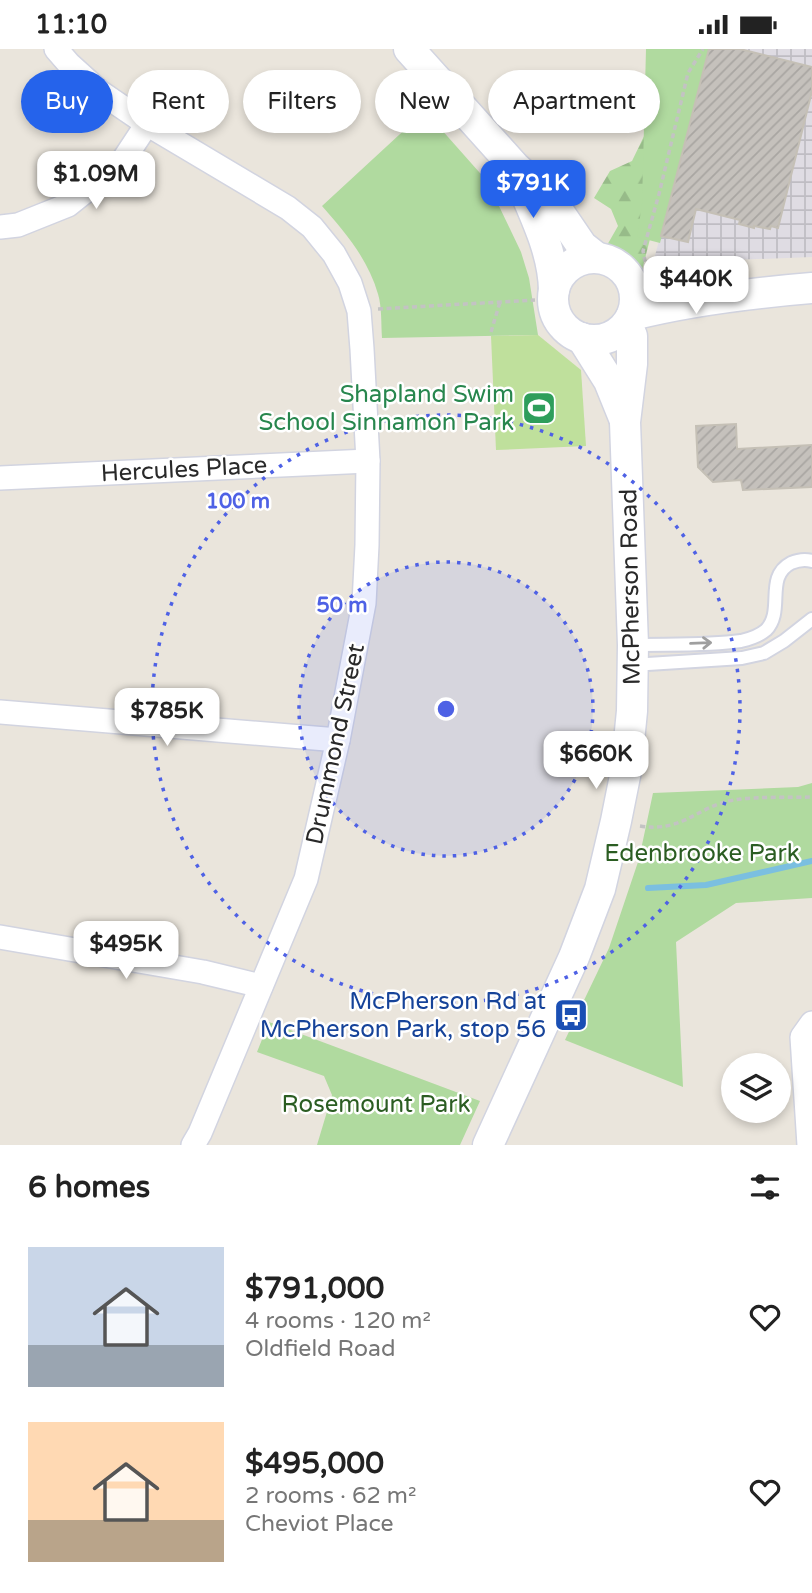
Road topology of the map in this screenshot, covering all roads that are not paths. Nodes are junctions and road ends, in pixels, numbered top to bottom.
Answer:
1 (56, 49) edge
2 (410, 49) edge
3 (127, 110) edge
4 (141, 133) edge
5 (162, 133) edge
6 (515, 167) junction
7 (0, 227) edge
8 (596, 257) junction
9 (812, 288) edge
10 (547, 295) junction
11 (635, 300) junction
12 (582, 338) junction
13 (625, 422) junction
14 (368, 461) junction
15 (0, 478) edge
16 (812, 561) edge
17 (812, 619) edge
18 (727, 642) junction
19 (632, 655) junction
20 (727, 659) junction
21 (0, 712) edge
22 (338, 740) junction
23 (0, 937) edge
24 (261, 986) junction
25 (812, 1023) edge
26 (193, 1145) edge
27 (488, 1145) edge
28 (809, 1145) edge

1 - 3 street, Drummond Street
2 - 6 street
4 - 7 street
5 - 14 street, Drummond Street
6 - 8 street
6 - 10 street
8 - 10 street
8 - 11 street
9 - 11 street
10 - 12 street
11 - 12 street
11 - 13 street
12 - 13 street
13 - 19 street, McPherson Road
14 - 15 street, Hercules Place
14 - 22 street, Drummond Street
16 - 18 lane
17 - 20 lane
19 -> 18 lane
18 - 20 lane
19 - 20 lane
19 - 27 street, McPherson Road
21 - 22 street
22 - 24 street, Drummond Street
23 - 24 street
24 - 26 street, Drummond Street
25 - 28 street

